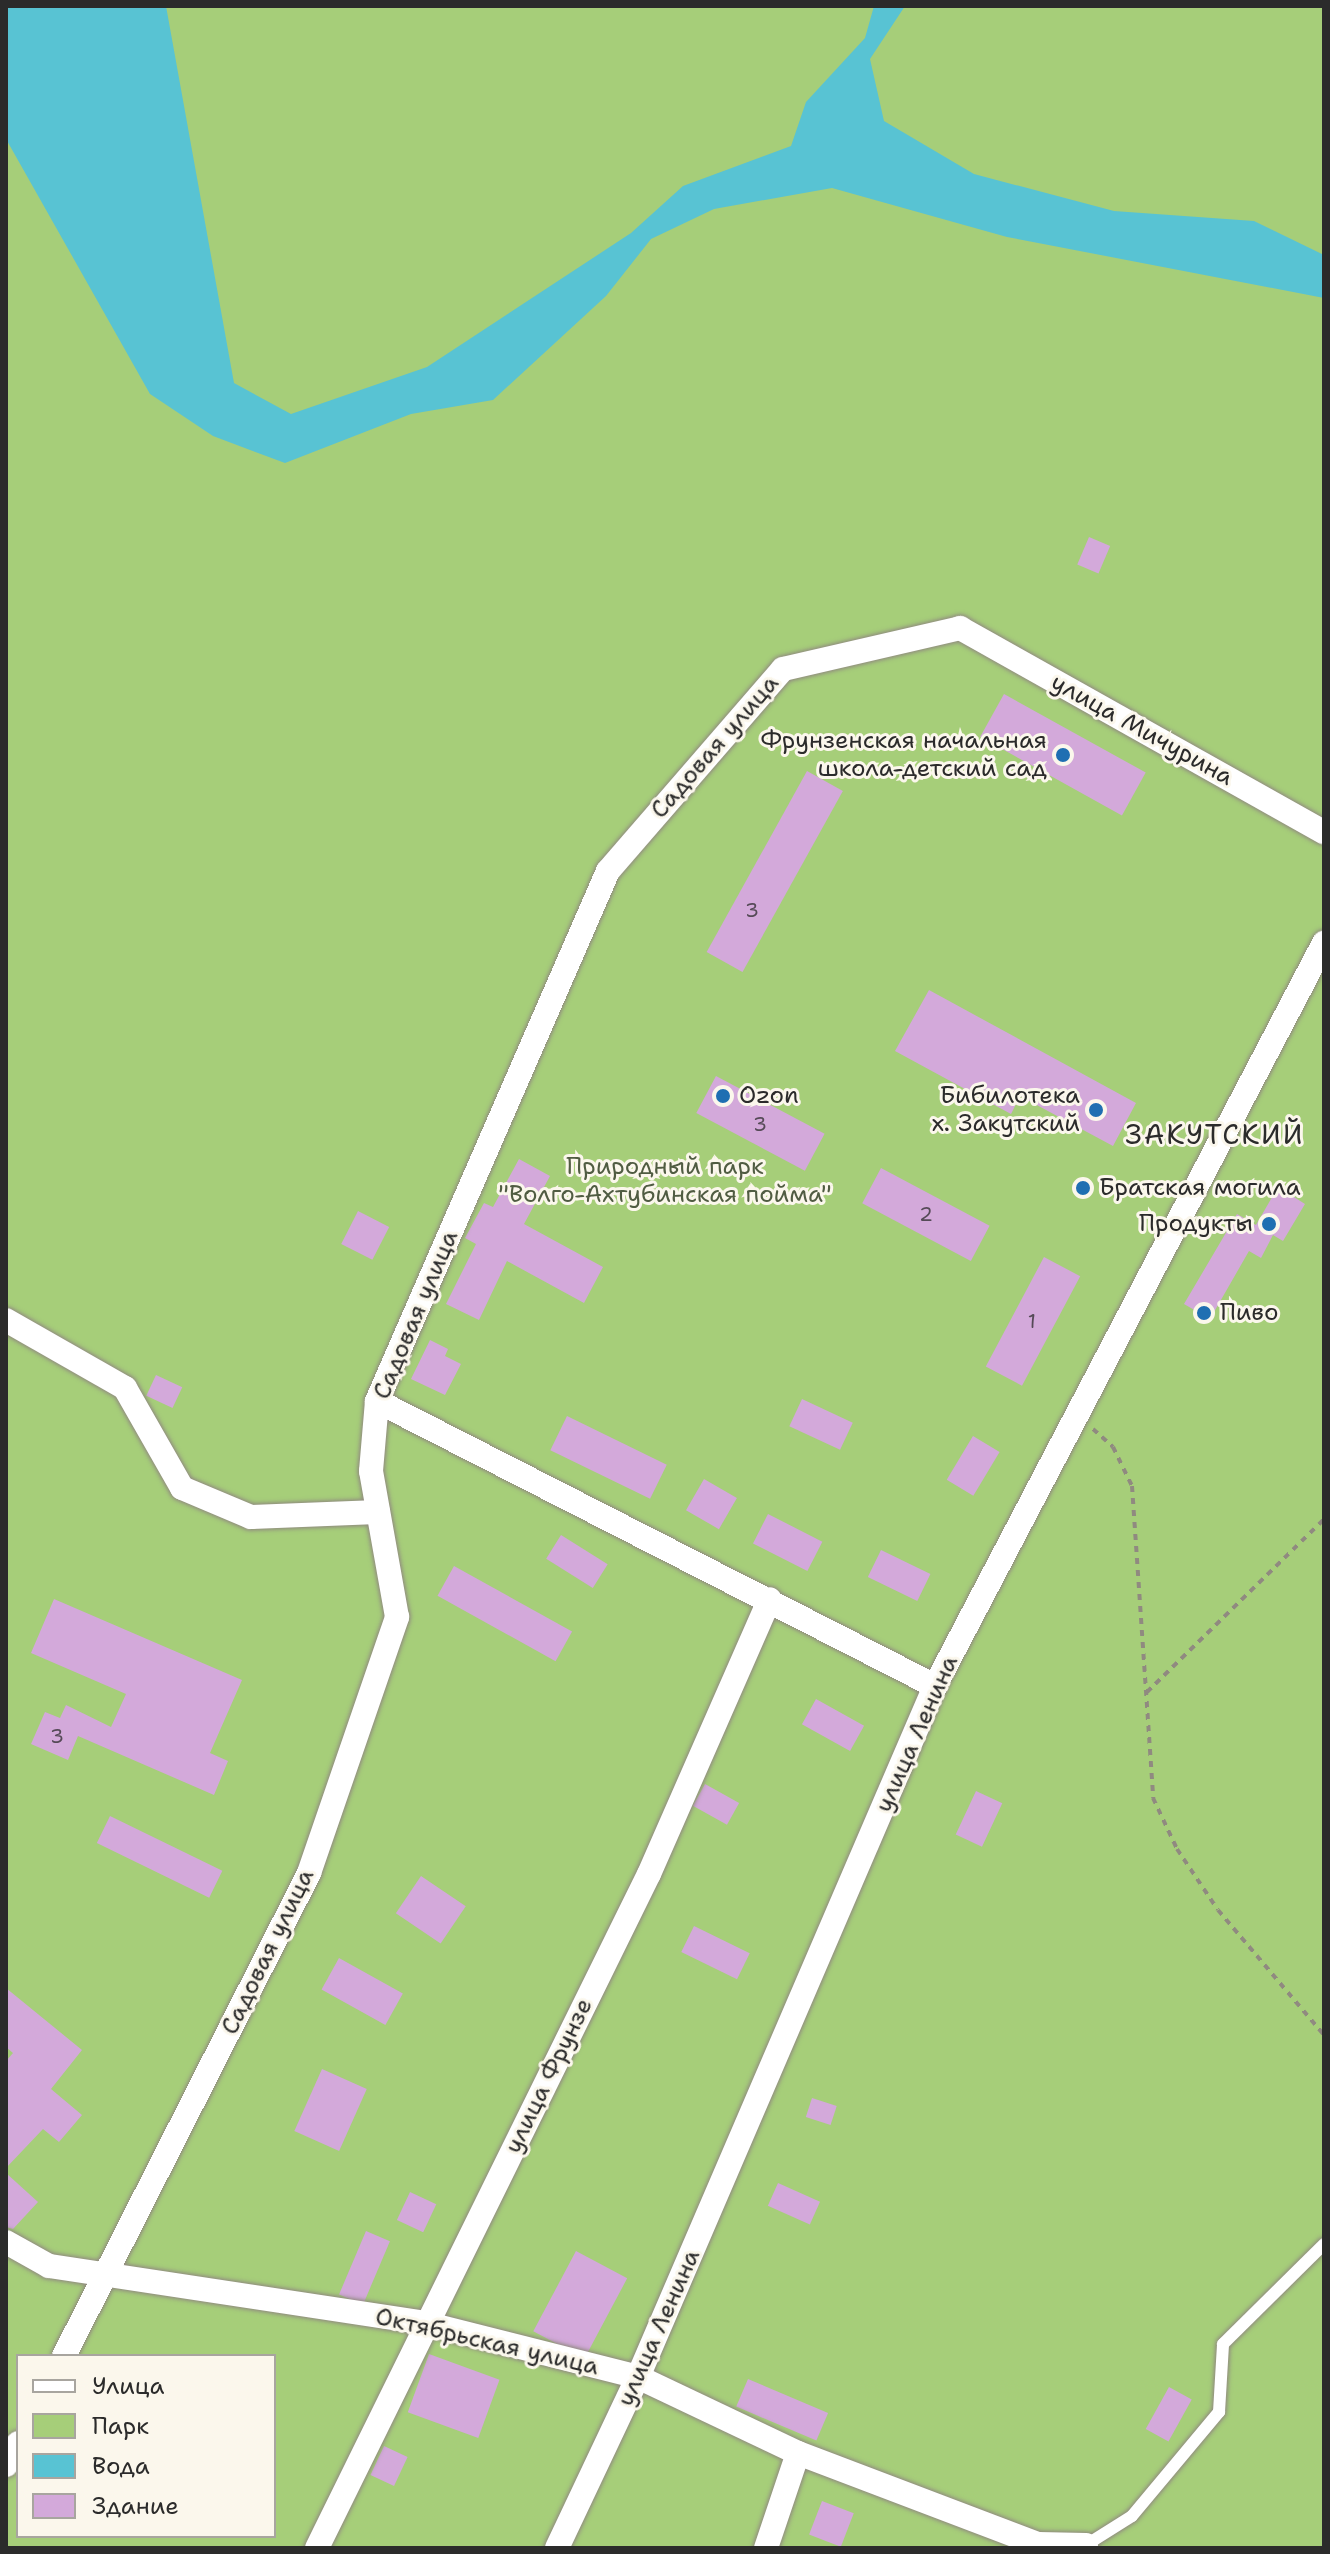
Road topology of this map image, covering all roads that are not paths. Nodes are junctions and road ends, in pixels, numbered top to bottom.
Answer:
1 (960, 628) joint
2 (1324, 832) edge
3 (1324, 943) edge
4 (6, 1320) edge
5 (377, 1401) junction
6 (378, 1512) junction
7 (770, 1599) junction
8 (935, 1686) junction
9 (6, 2242) edge
10 (1324, 2244) edge
11 (108, 2274) junction
12 (425, 2323) junction
13 (65, 2354) edge
14 (638, 2377) junction
15 (16, 2447) edge
16 (798, 2453) junction
17 (6, 2465) edge
18 (1086, 2545) joint
19 (1037, 2546) edge
20 (317, 2548) edge
21 (557, 2548) edge
22 (766, 2548) edge

1 - 2 street, улица Мичурина
1 - 5 street, Садовая улица
3 - 8 street, улица Ленина
4 - 6 street
5 - 6 street, Садовая улица
5 - 7 street
6 - 11 street, Садовая улица
7 - 8 street
7 - 12 street, улица Фрунзе
8 - 14 street, улица Ленина
9 - 11 street, Октябрьская улица
10 - 18 lane
11 - 12 street, Октябрьская улица
11 - 13 street, Садовая улица
12 - 14 street, Октябрьская улица
12 - 20 street, улица Фрунзе
14 - 16 street, Октябрьская улица
14 - 21 street, улица Ленина
15 - 17 street
16 - 19 street, Октябрьская улица
16 - 22 street
18 - 19 street, Октябрьская улица

